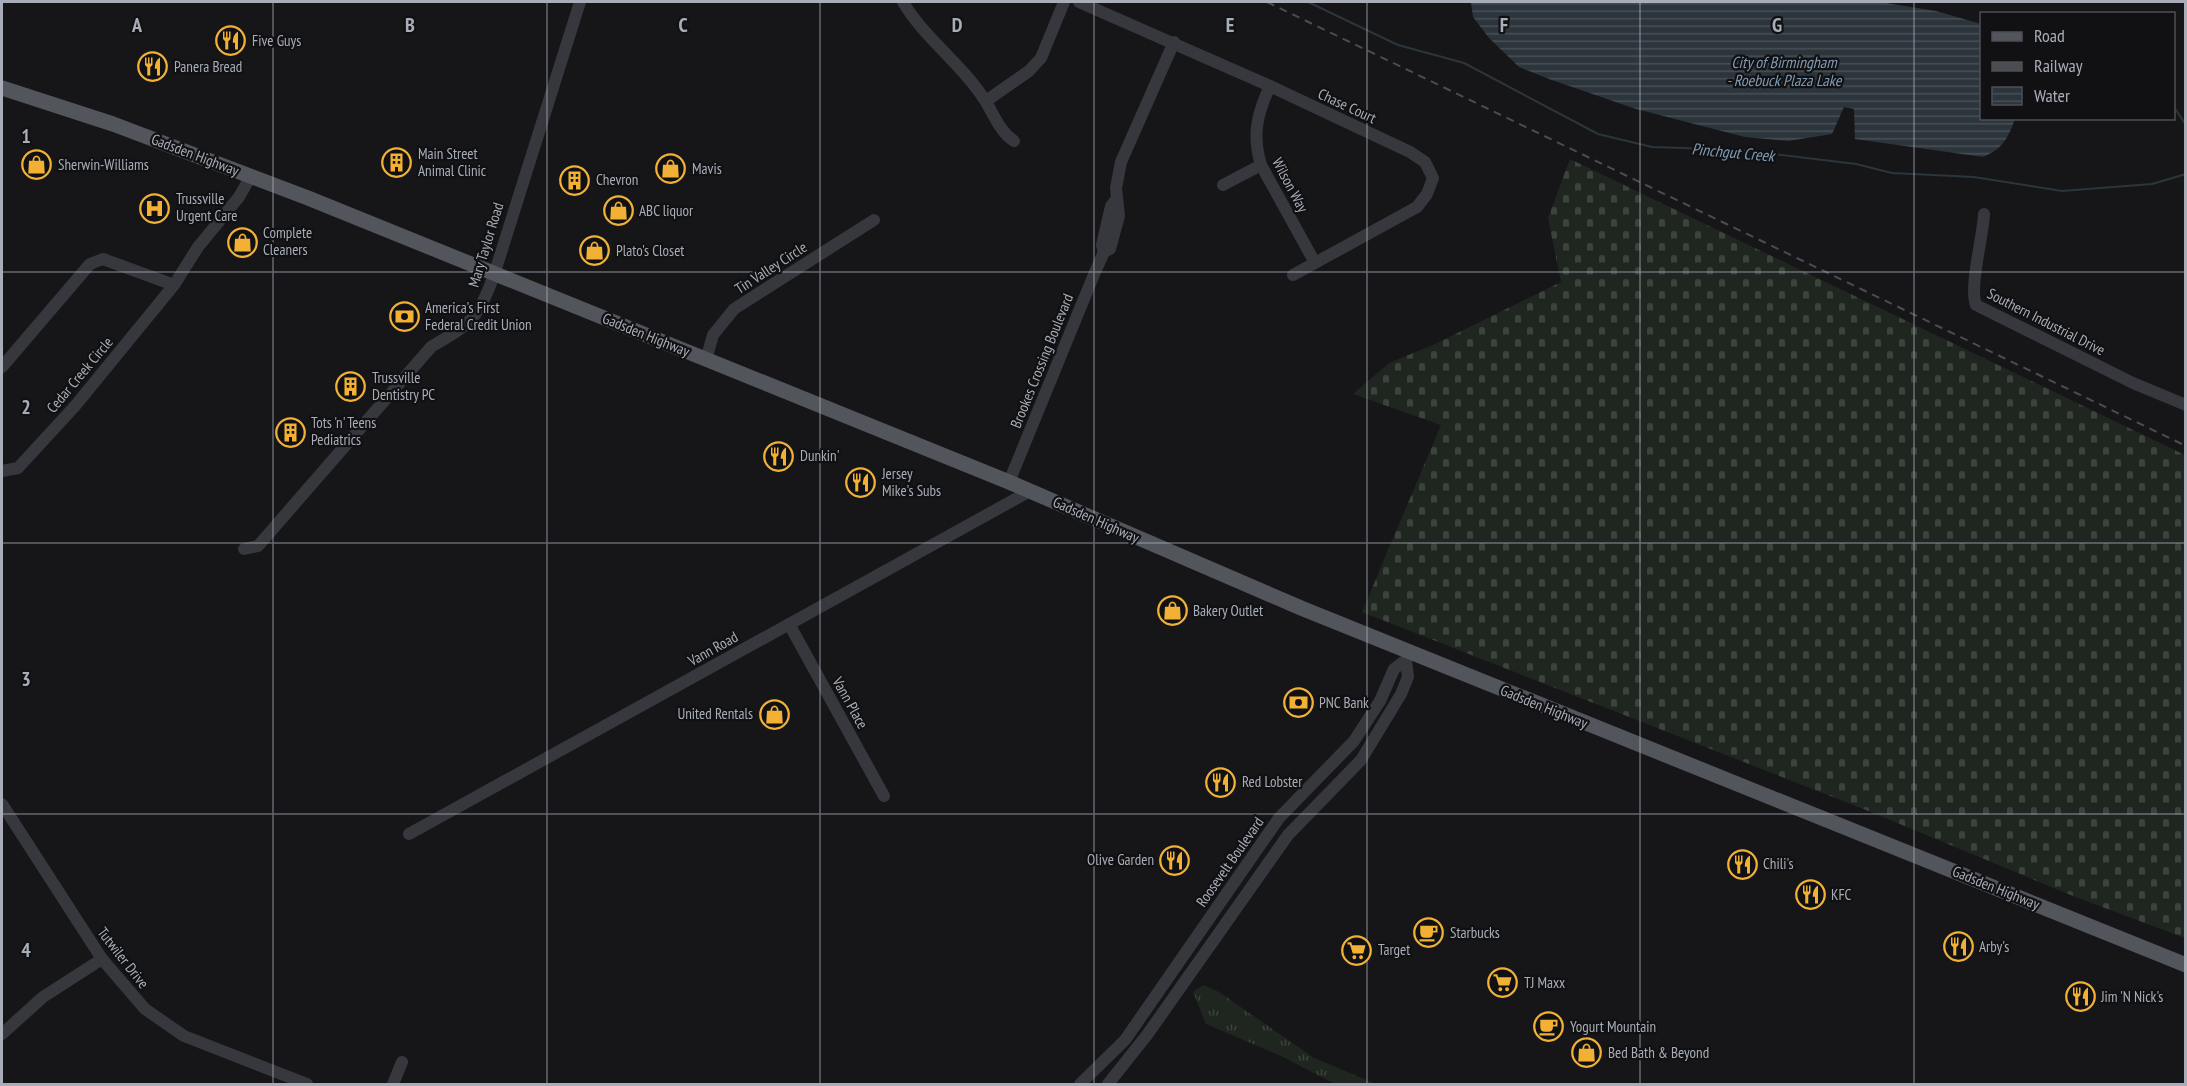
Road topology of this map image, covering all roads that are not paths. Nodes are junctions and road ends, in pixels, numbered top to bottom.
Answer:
1 (580, 2) edge
2 (903, 2) edge
3 (1064, 2) edge
4 (1079, 2) edge
5 (1174, 42) junction
6 (1270, 86) junction
7 (2, 88) edge
8 (986, 101) junction
9 (1014, 141) dead end
10 (1261, 165) junction
11 (251, 176) junction
12 (1223, 185) dead end
13 (1984, 214) dead end
14 (874, 220) dead end
15 (1314, 261) junction
16 (494, 275) junction
17 (1293, 275) dead end
18 (174, 285) junction
19 (706, 360) junction
20 (2, 367) edge
21 (2186, 405) edge
22 (2, 471) edge
23 (1009, 482) junction
24 (1030, 491) junction
25 (244, 549) dead end
26 (789, 624) junction
27 (1408, 656) junction
28 (884, 796) dead end
29 (2, 804) edge
30 (410, 834) dead end
31 (102, 959) junction
32 (2186, 965) edge
33 (2, 1034) edge
34 (402, 1062) dead end
35 (307, 1084) edge
36 (393, 1084) edge
37 (1080, 1084) edge
38 (1108, 1084) edge

1 - 16 street, Mary Taylor Road
2 - 8 street
3 - 8 street
4 - 5 street, Chase Court
5 - 6 street, Chase Court
5 - 23 street, Brookes Crossing Boulevard
6 - 10 street, Wilson Way
6 - 15 street, Chase Court
7 - 11 main road, Gadsden Highway
8 - 9 street
10 - 12 street
10 - 15 street, Wilson Way
11 - 16 main road, Gadsden Highway
11 - 18 street, Cedar Creek Circle
13 - 21 street, Southern Industrial Drive
14 - 19 street, Tin Valley Circle
15 - 17 street, Chase Court
16 - 19 main road, Gadsden Highway
16 - 25 street, Mary Taylor Road
18 - 20 street
18 - 22 street, Cedar Creek Circle
19 - 23 main road, Gadsden Highway
23 - 24 main road, Gadsden Highway
24 - 26 street, Vann Road
24 - 27 main road, Gadsden Highway
26 - 28 street, Vann Place
26 - 30 street, Vann Road
27 - 32 main road, Gadsden Highway
27 - 37 street, Roosevelt Boulevard
27 - 38 street, Roosevelt Boulevard
29 - 31 street, Tutwiler Drive
31 - 33 street
31 - 35 street, Tutwiler Drive
34 - 36 street

